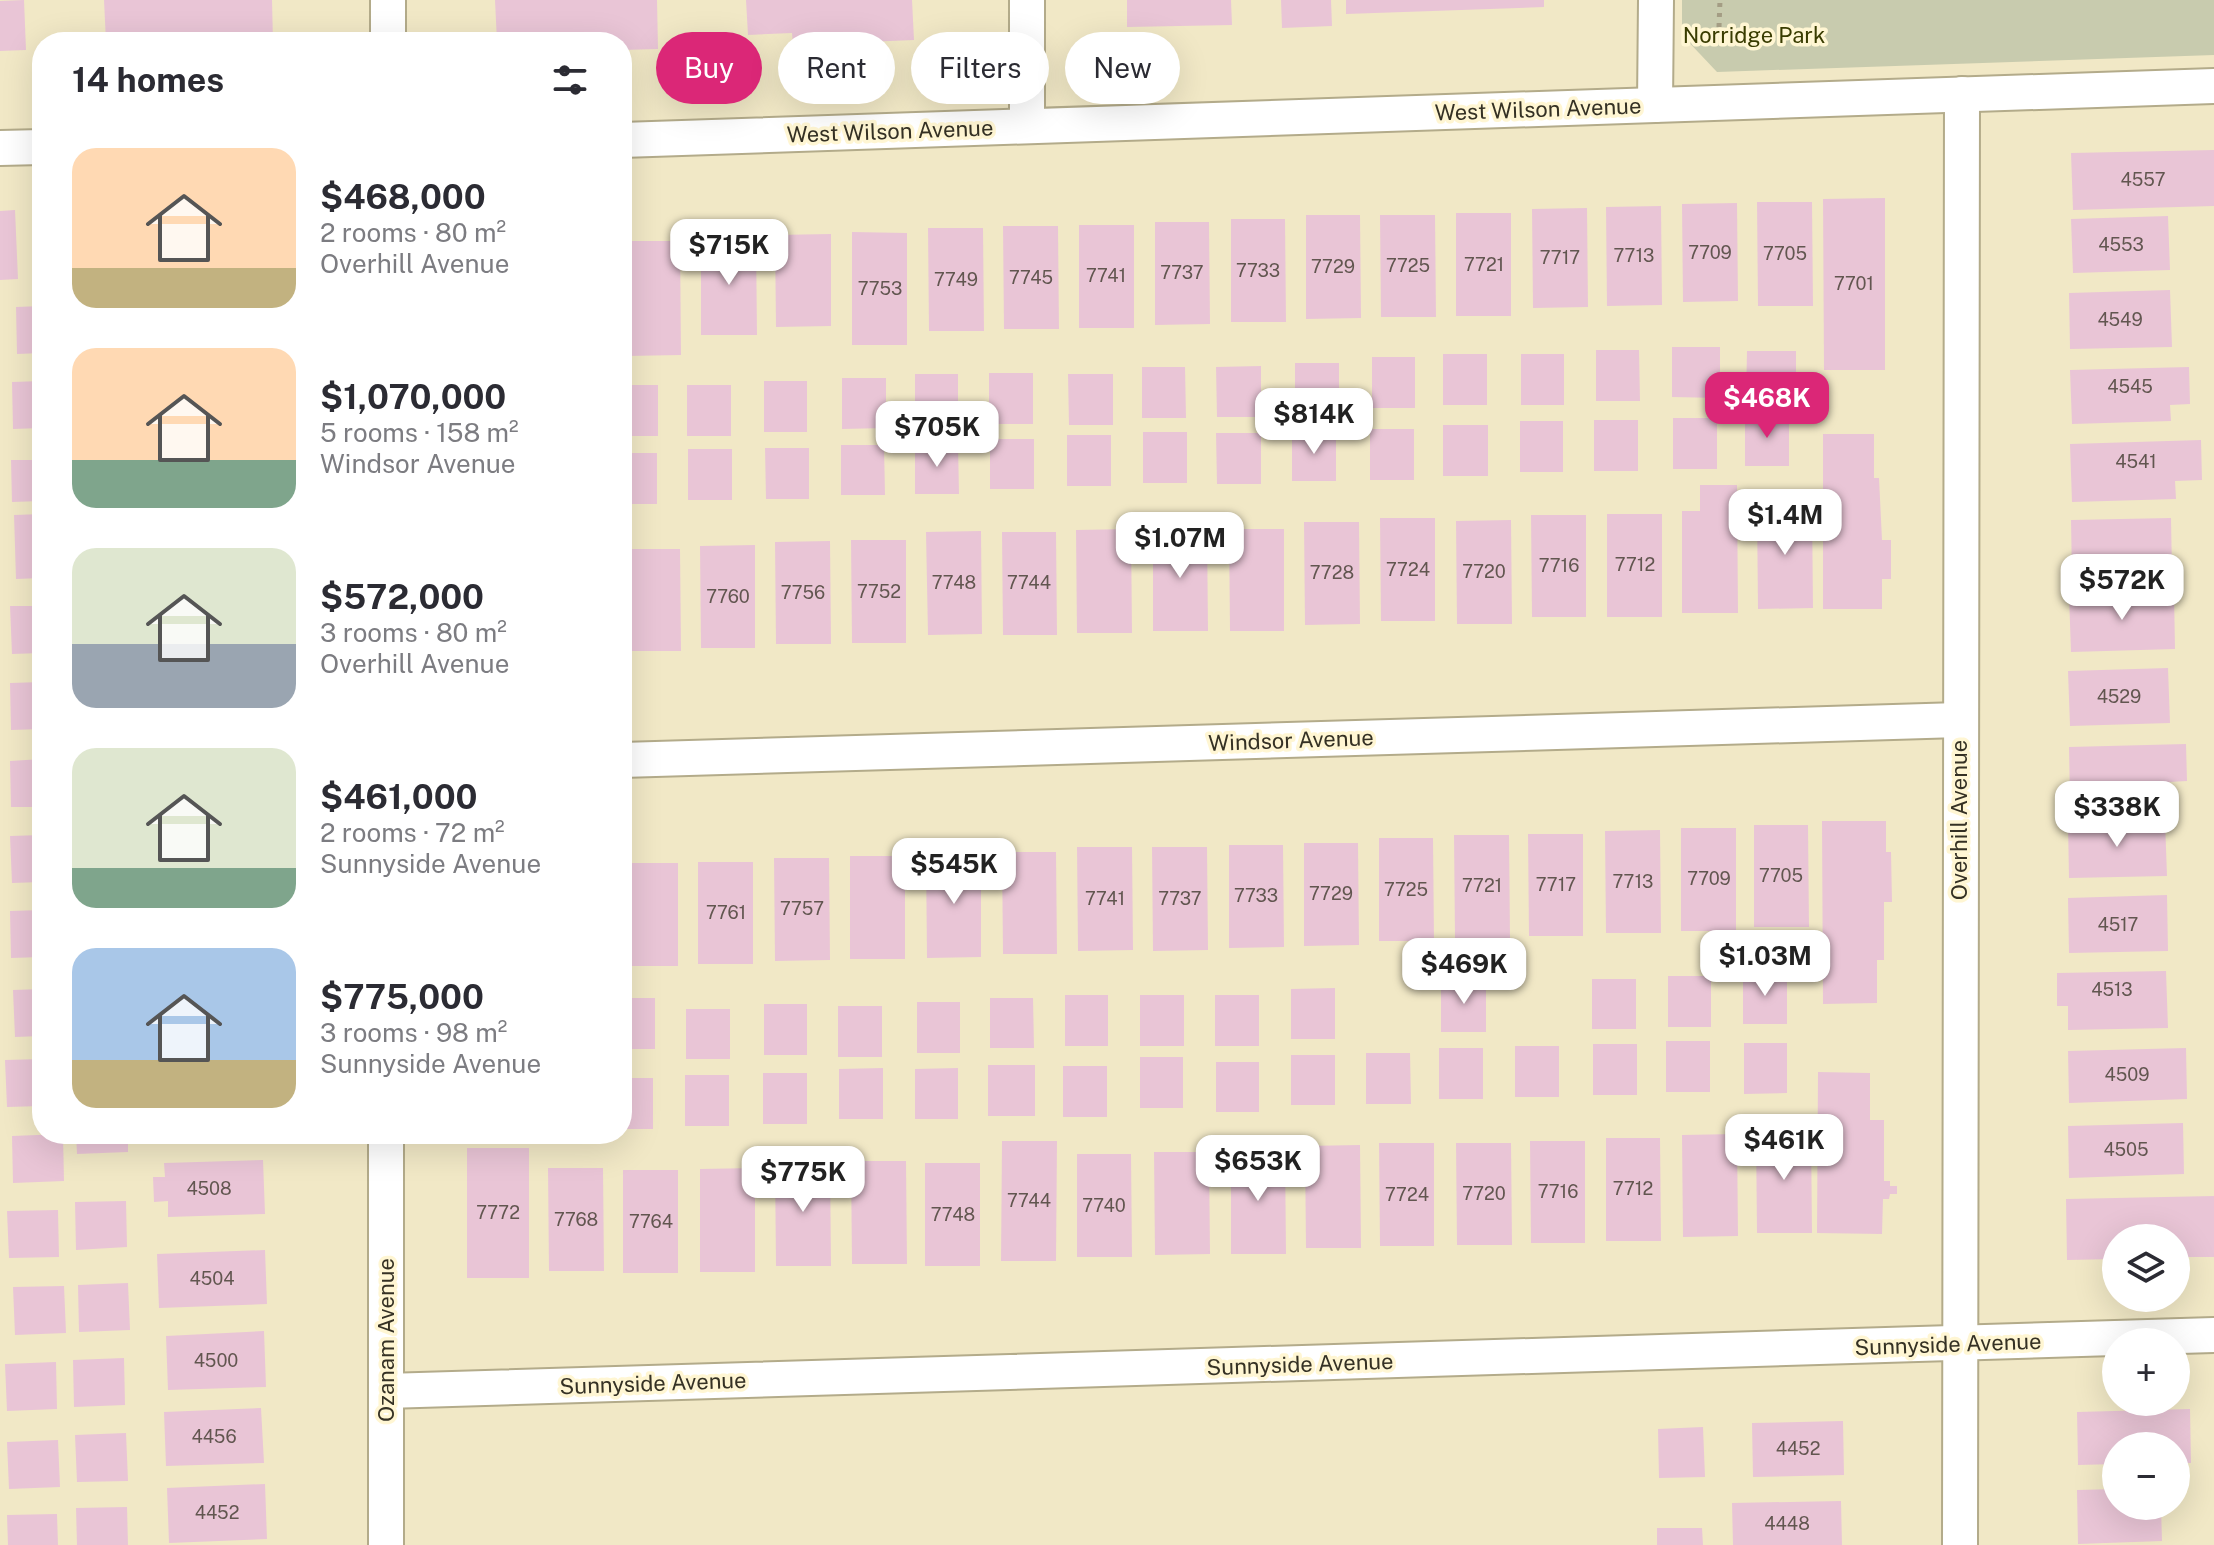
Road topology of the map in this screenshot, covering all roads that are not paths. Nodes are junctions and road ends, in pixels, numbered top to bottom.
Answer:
1 (388, 0) edge
2 (1027, 0) edge
3 (1656, 0) edge
4 (388, 32) edge
5 (2214, 86) edge
6 (1962, 94) junction
7 (1655, 105) junction
8 (1027, 126) junction
9 (632, 140) edge
10 (32, 147) edge
11 (0, 148) edge
12 (1959, 720) junction
13 (632, 760) edge
14 (386, 1144) edge
15 (2214, 1335) edge
16 (1960, 1345) junction
17 (386, 1391) junction
18 (386, 1545) edge
19 (1960, 1545) edge

1 - 4 street
2 - 8 street
3 - 7 street
5 - 6 street, West Wilson Avenue
6 - 7 street, West Wilson Avenue
6 - 12 street, Overhill Avenue
7 - 8 street, West Wilson Avenue
8 - 9 street, West Wilson Avenue
10 - 11 street
12 - 13 street, Windsor Avenue
12 - 16 street, Overhill Avenue
14 - 17 street, Ozanam Avenue
15 - 16 street, Sunnyside Avenue
16 - 17 street, Sunnyside Avenue
16 - 19 street, Overhill Avenue
17 - 18 street, Ozanam Avenue

